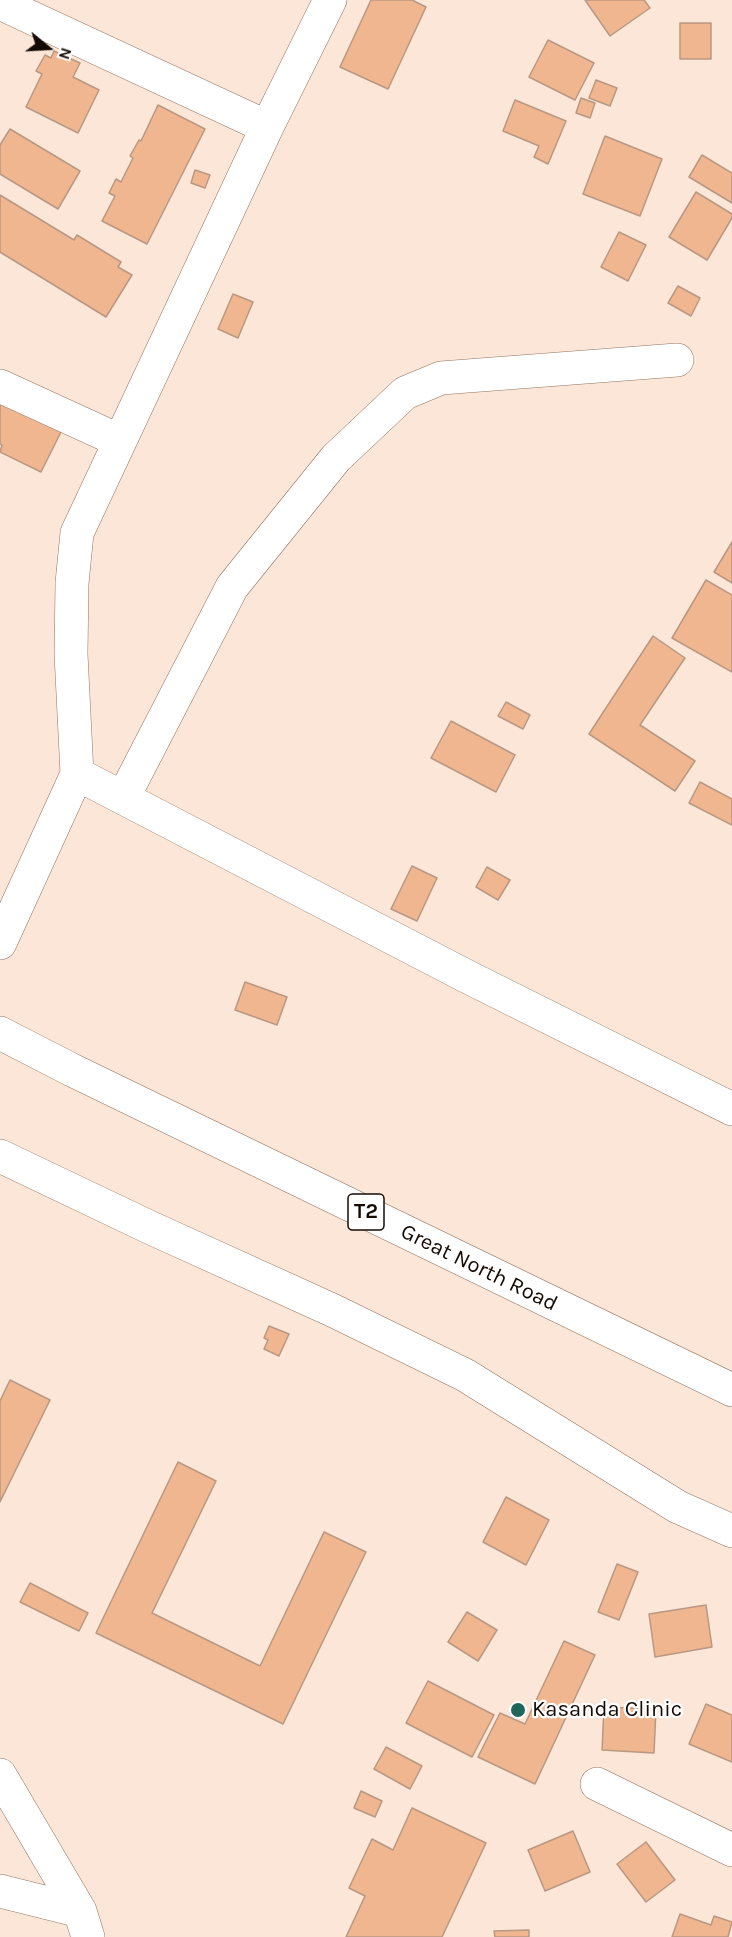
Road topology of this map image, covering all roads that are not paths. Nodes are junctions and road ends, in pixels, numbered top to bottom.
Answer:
1 (330, 0) edge
2 (0, 3) edge
3 (267, 127) junction
4 (677, 360) dead end
5 (0, 386) edge
6 (120, 441) junction
7 (77, 774) junction
8 (123, 798) junction
9 (0, 943) edge
10 (0, 1033) edge
11 (732, 1109) edge
12 (0, 1156) edge
13 (732, 1390) edge
14 (732, 1531) edge
15 (0, 1775) edge
16 (597, 1784) dead end
17 (732, 1850) edge
18 (0, 1891) edge
19 (84, 1924) edge

1 - 3 main road
2 - 3 main road
3 - 6 main road
4 - 8 main road
5 - 6 main road
6 - 7 main road
7 - 8 main road
7 - 9 main road
8 - 11 main road
10 - 13 main road, Great North Road / T2
12 - 14 main road
15 - 19 main road
16 - 17 main road
18 - 19 main road

